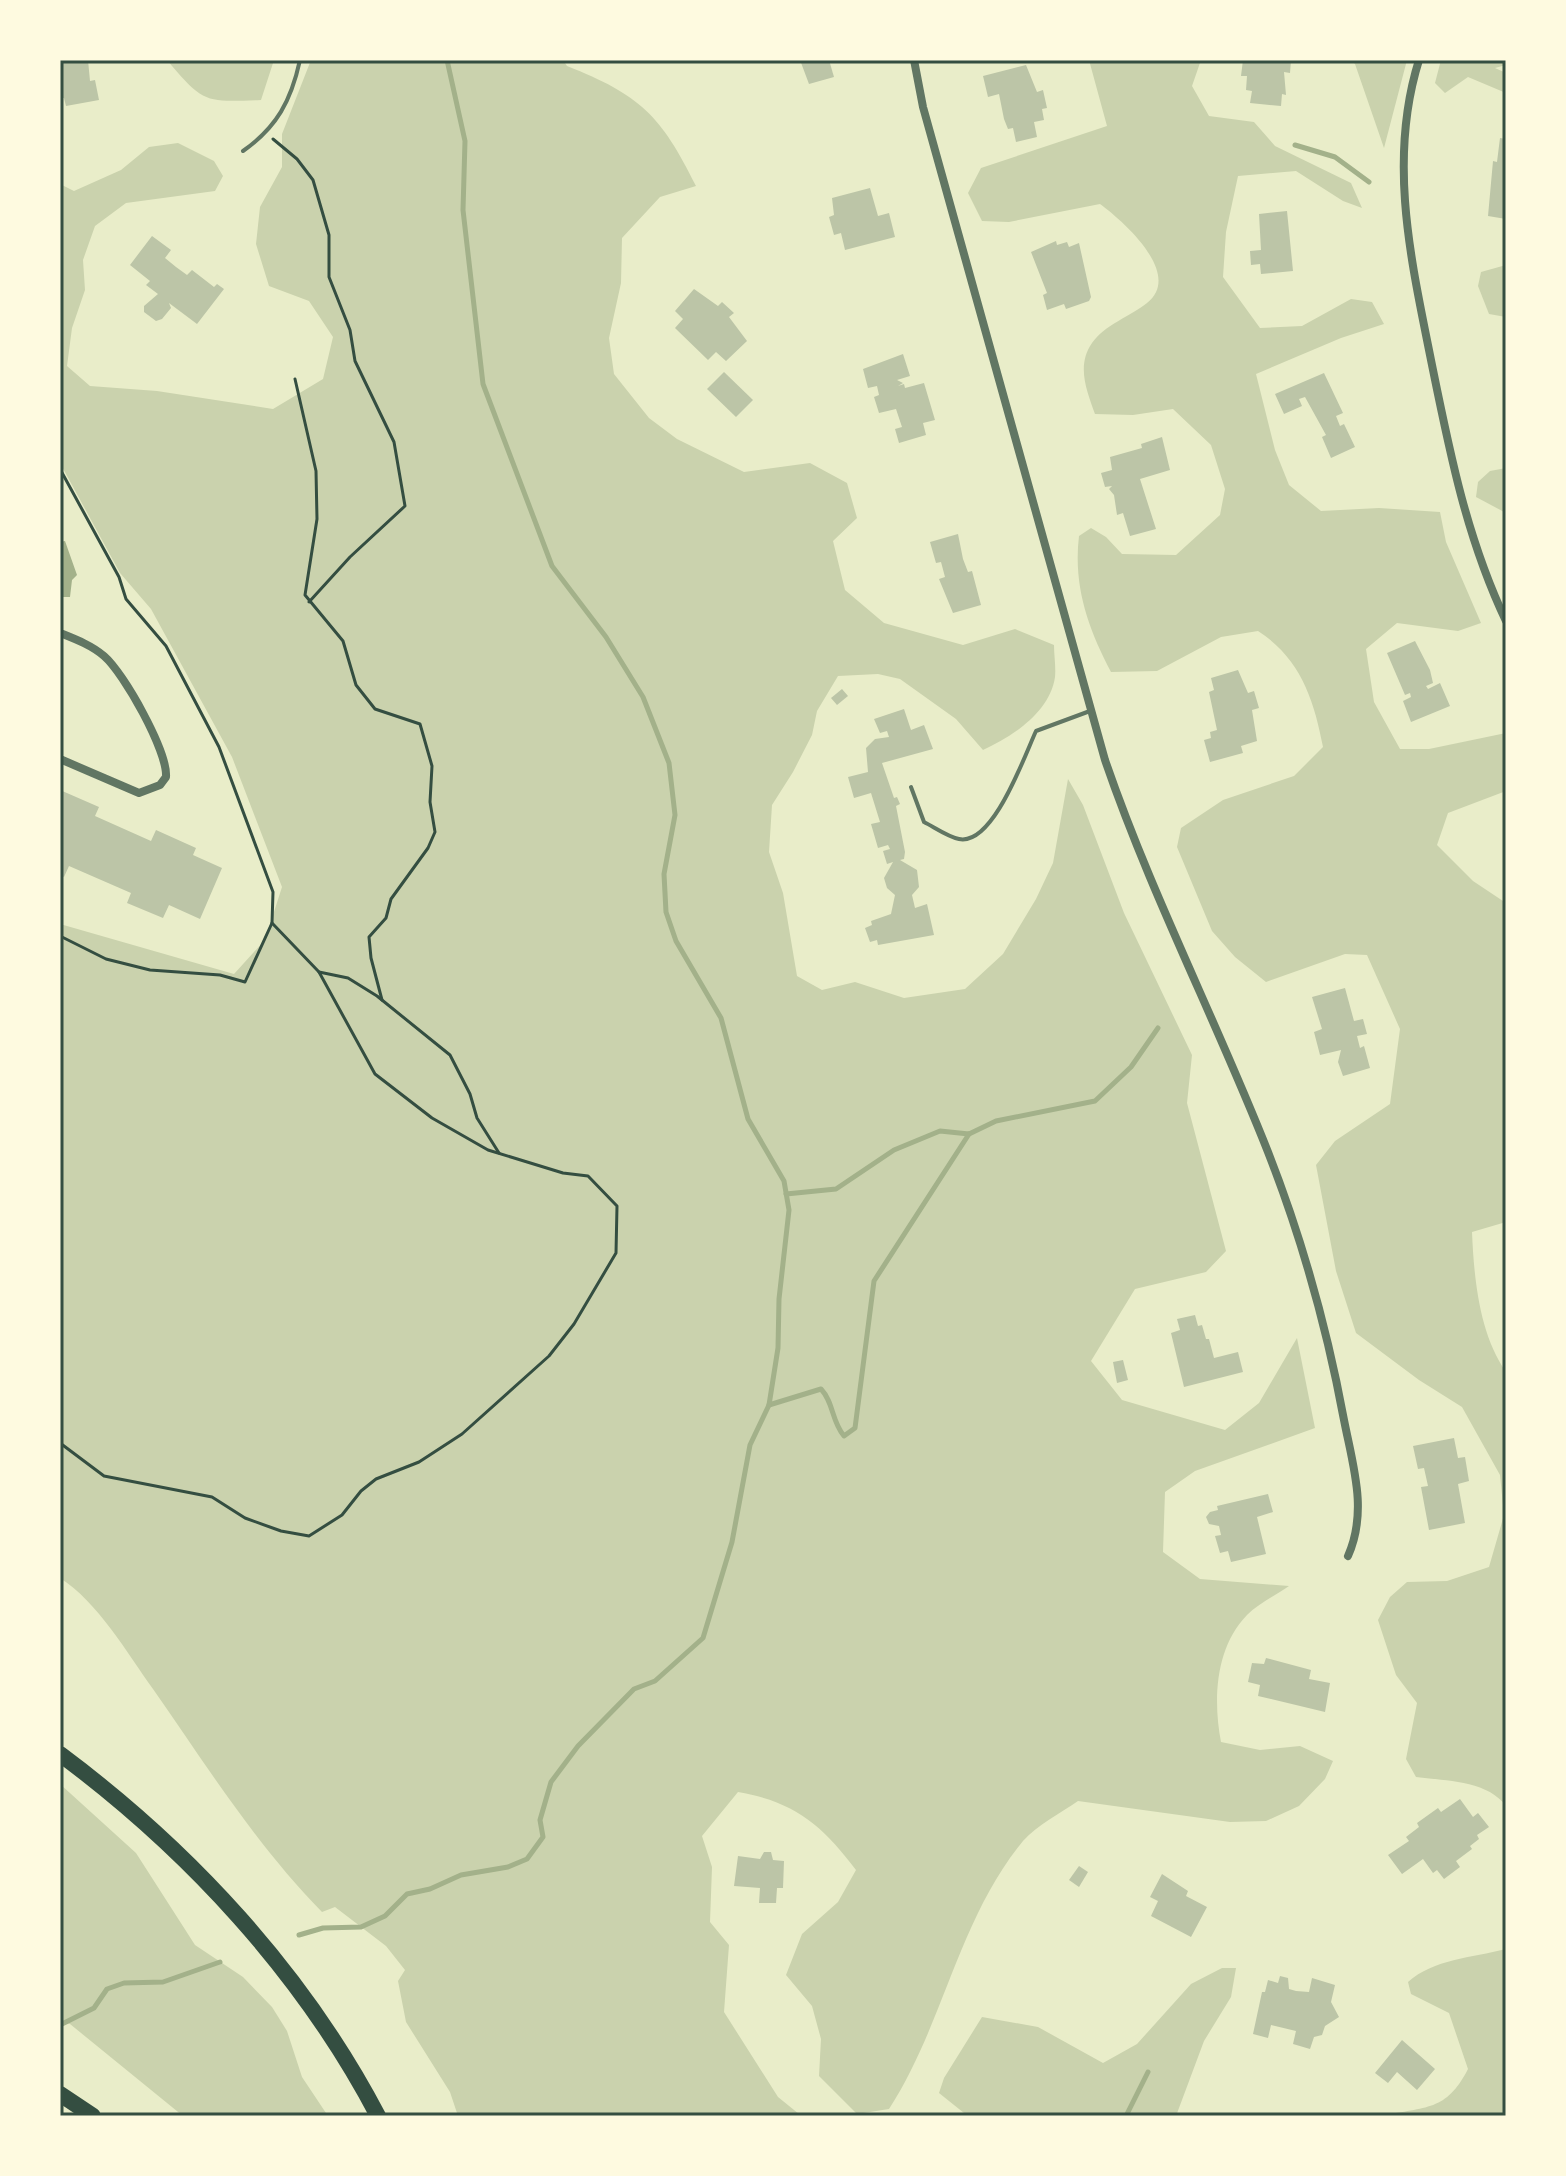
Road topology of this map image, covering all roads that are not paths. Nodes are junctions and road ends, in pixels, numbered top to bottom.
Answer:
1 (300, 60) edge
2 (914, 60) edge
3 (1419, 60) edge
4 (243, 151) dead end
5 (1506, 621) edge
6 (60, 633) edge
7 (1092, 711) junction
8 (60, 759) edge
9 (911, 787) dead end
10 (1348, 1556) dead end
11 (60, 1754) edge
12 (60, 2094) edge
13 (93, 2116) edge
14 (378, 2116) edge

1 - 4 lane
2 - 7 street
3 - 5 street
6 - 8 street
7 - 9 lane
7 - 10 street
11 - 14 highway
12 - 13 highway

